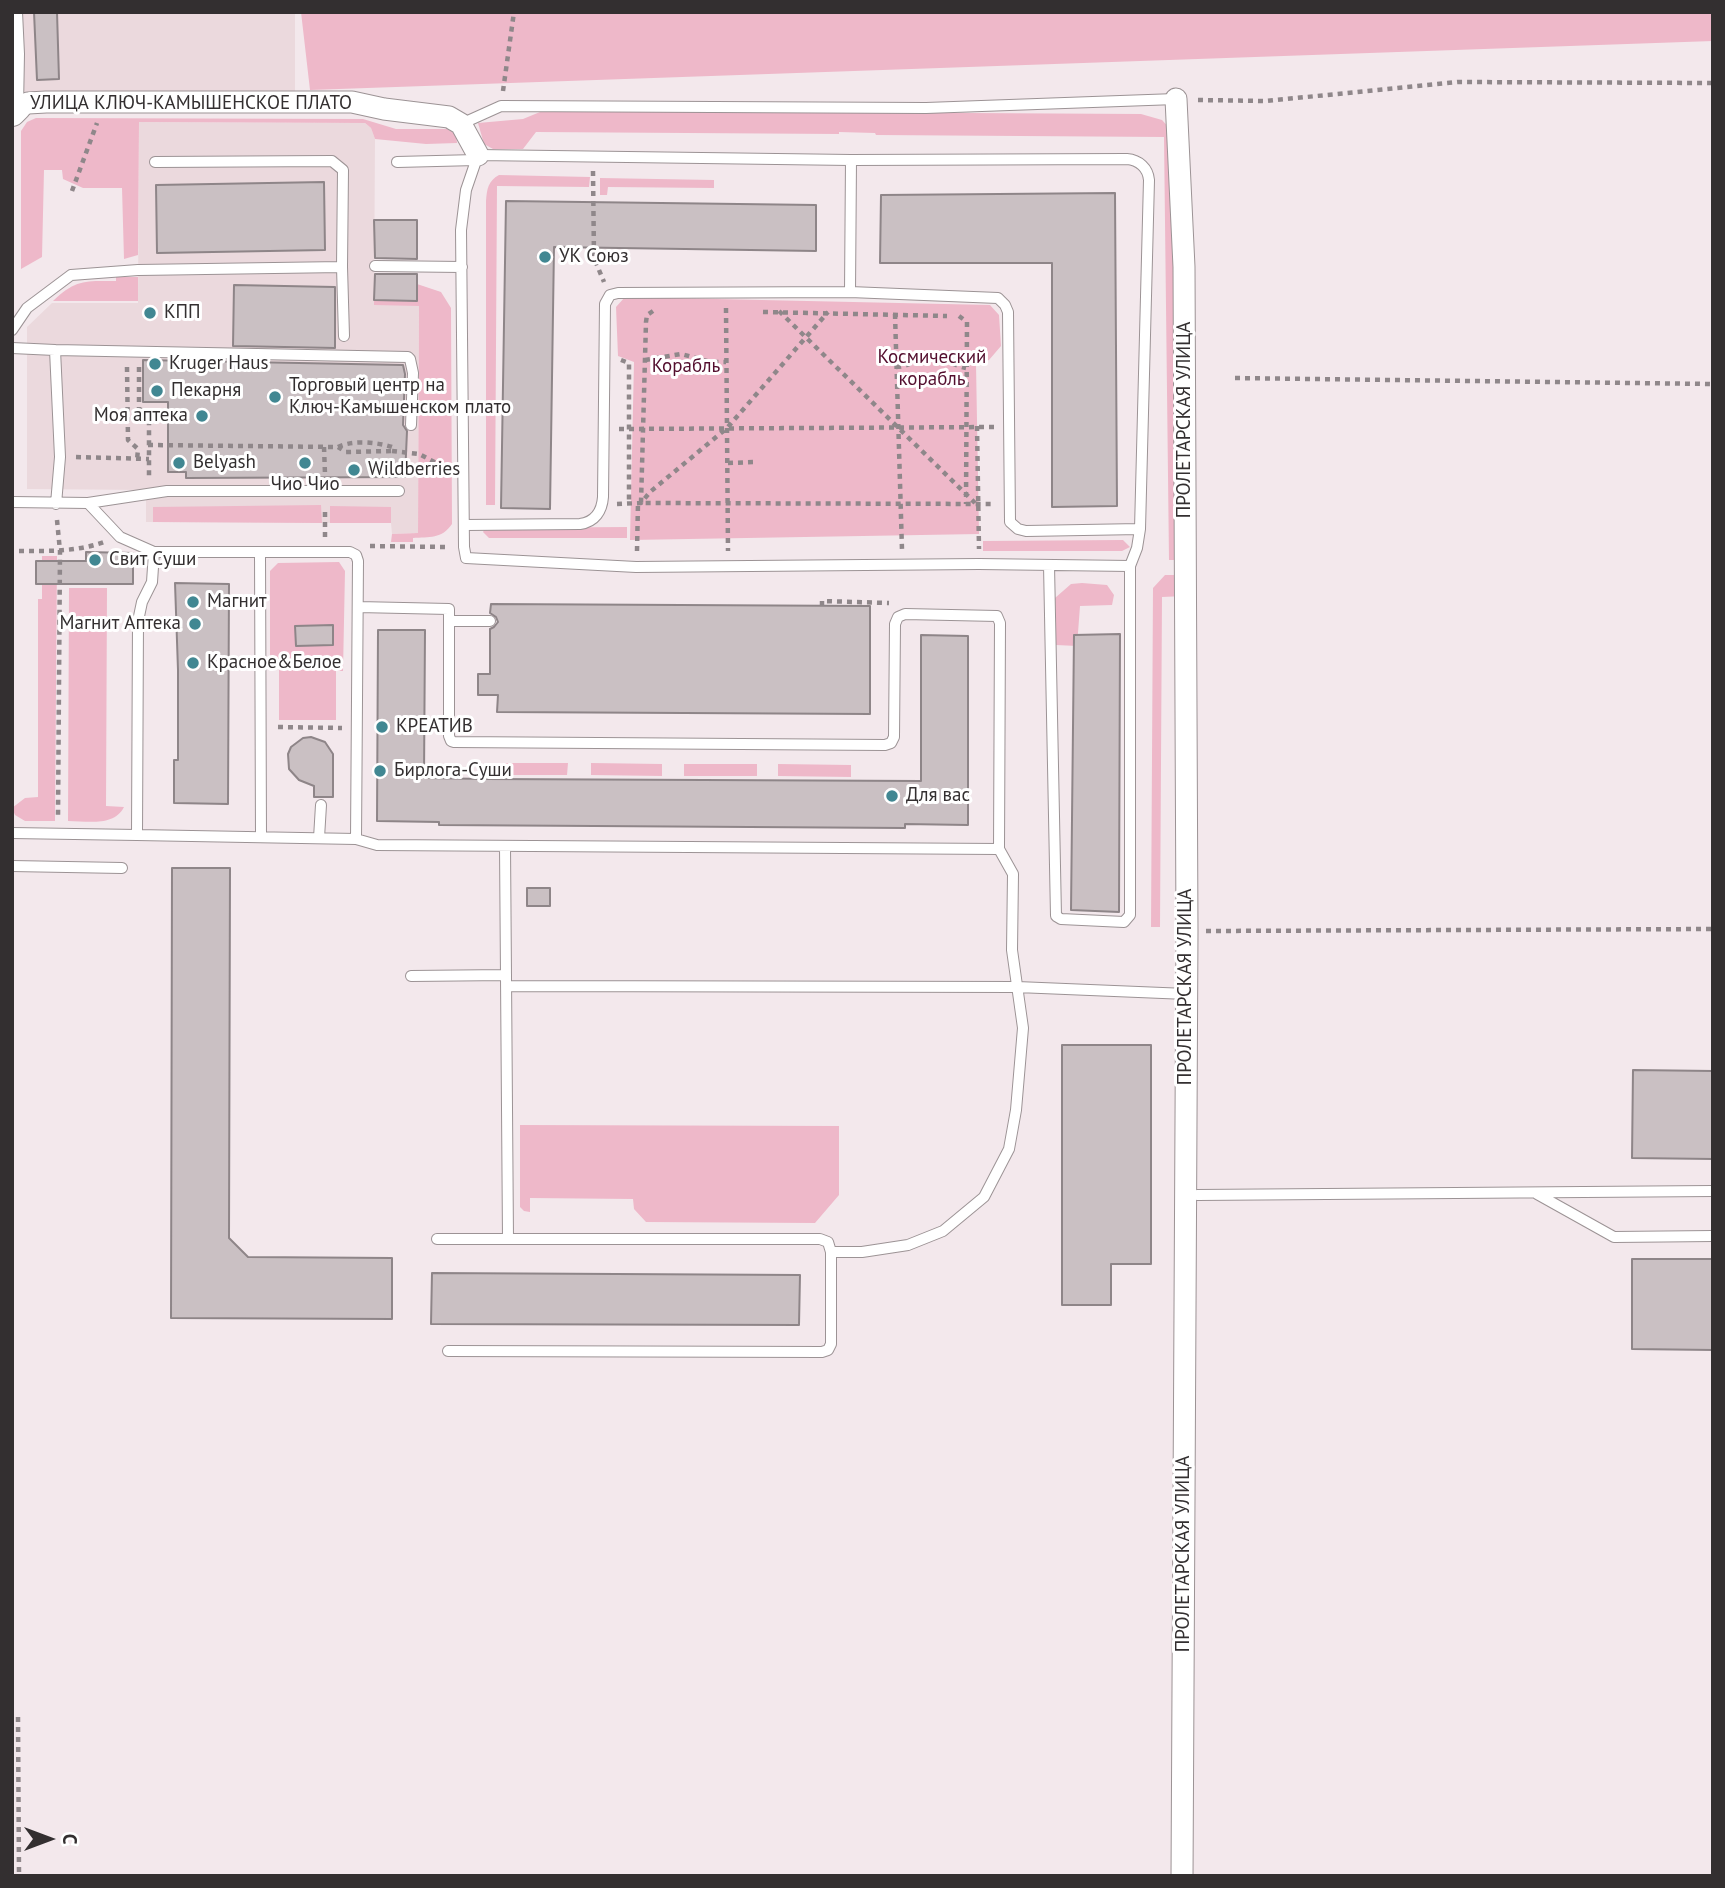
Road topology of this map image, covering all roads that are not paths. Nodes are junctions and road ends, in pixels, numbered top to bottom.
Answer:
1 (17, 12) edge
2 (1177, 99) joint
3 (15, 110) edge
4 (461, 124) junction
5 (477, 157) junction
6 (851, 160) junction
7 (155, 162) dead end
8 (397, 162) dead end
9 (375, 266) dead end
10 (342, 267) junction
11 (462, 267) junction
12 (850, 292) junction
13 (12, 330) edge
14 (344, 336) dead end
15 (12, 348) edge
16 (55, 350) junction
17 (411, 425) dead end
18 (399, 491) dead end
19 (12, 502) edge
20 (88, 503) junction
21 (56, 504) junction
22 (465, 525) junction
23 (1140, 528) junction
24 (153, 552) junction
25 (260, 552) junction
26 (1049, 565) junction
27 (1130, 566) junction
28 (358, 607) junction
29 (449, 621) junction
30 (490, 621) dead end
31 (321, 805) dead end
32 (12, 833) edge
33 (137, 835) junction
34 (261, 837) junction
35 (319, 838) junction
36 (356, 839) junction
37 (505, 846) junction
38 (999, 849) junction
39 (12, 866) edge
40 (122, 868) dead end
41 (411, 976) dead end
42 (506, 981) junction
43 (1017, 987) junction
44 (1186, 995) junction
45 (1713, 1191) edge
46 (1534, 1192) junction
47 (1197, 1195) dead end
48 (1713, 1236) edge
49 (437, 1239) dead end
50 (508, 1239) junction
51 (831, 1252) junction
52 (448, 1351) dead end
53 (1182, 1876) edge

1 - 3 lane
2 - 4 lane
2 - 44 street, ПРОЛЕТАРСКАЯ УЛИЦА
3 - 4 street, УЛИЦА КЛЮЧ-КАМЫШЕНСКОЕ ПЛАТО
4 - 5 street
5 - 6 lane
5 - 8 lane
5 - 11 lane
6 - 12 lane
6 - 23 lane
7 - 10 lane
9 - 11 lane
10 - 13 lane
10 - 14 lane
11 - 22 lane
12 - 22 lane
12 - 23 lane
15 - 16 lane
16 - 17 lane
16 - 21 lane
18 - 20 lane
19 - 21 lane
20 - 21 lane
20 - 24 lane
22 - 26 lane
23 - 27 lane
24 - 25 lane
24 - 33 lane
25 - 28 lane
25 - 34 lane
26 - 27 lane
26 - 27 lane
28 - 29 lane
28 - 36 lane
29 - 30 lane
29 - 38 lane
31 - 35 lane
32 - 33 lane
33 - 34 lane
34 - 35 lane
35 - 36 lane
36 - 37 lane
37 - 38 lane
37 - 42 lane
38 - 43 lane
39 - 40 lane
41 - 42 lane
42 - 43 lane
42 - 50 lane
43 - 44 lane
43 - 51 lane
44 - 53 street, ПРОЛЕТАРСКАЯ УЛИЦА
45 - 46 lane
46 - 47 lane
46 - 48 lane
49 - 50 lane
50 - 51 lane
51 - 52 lane

